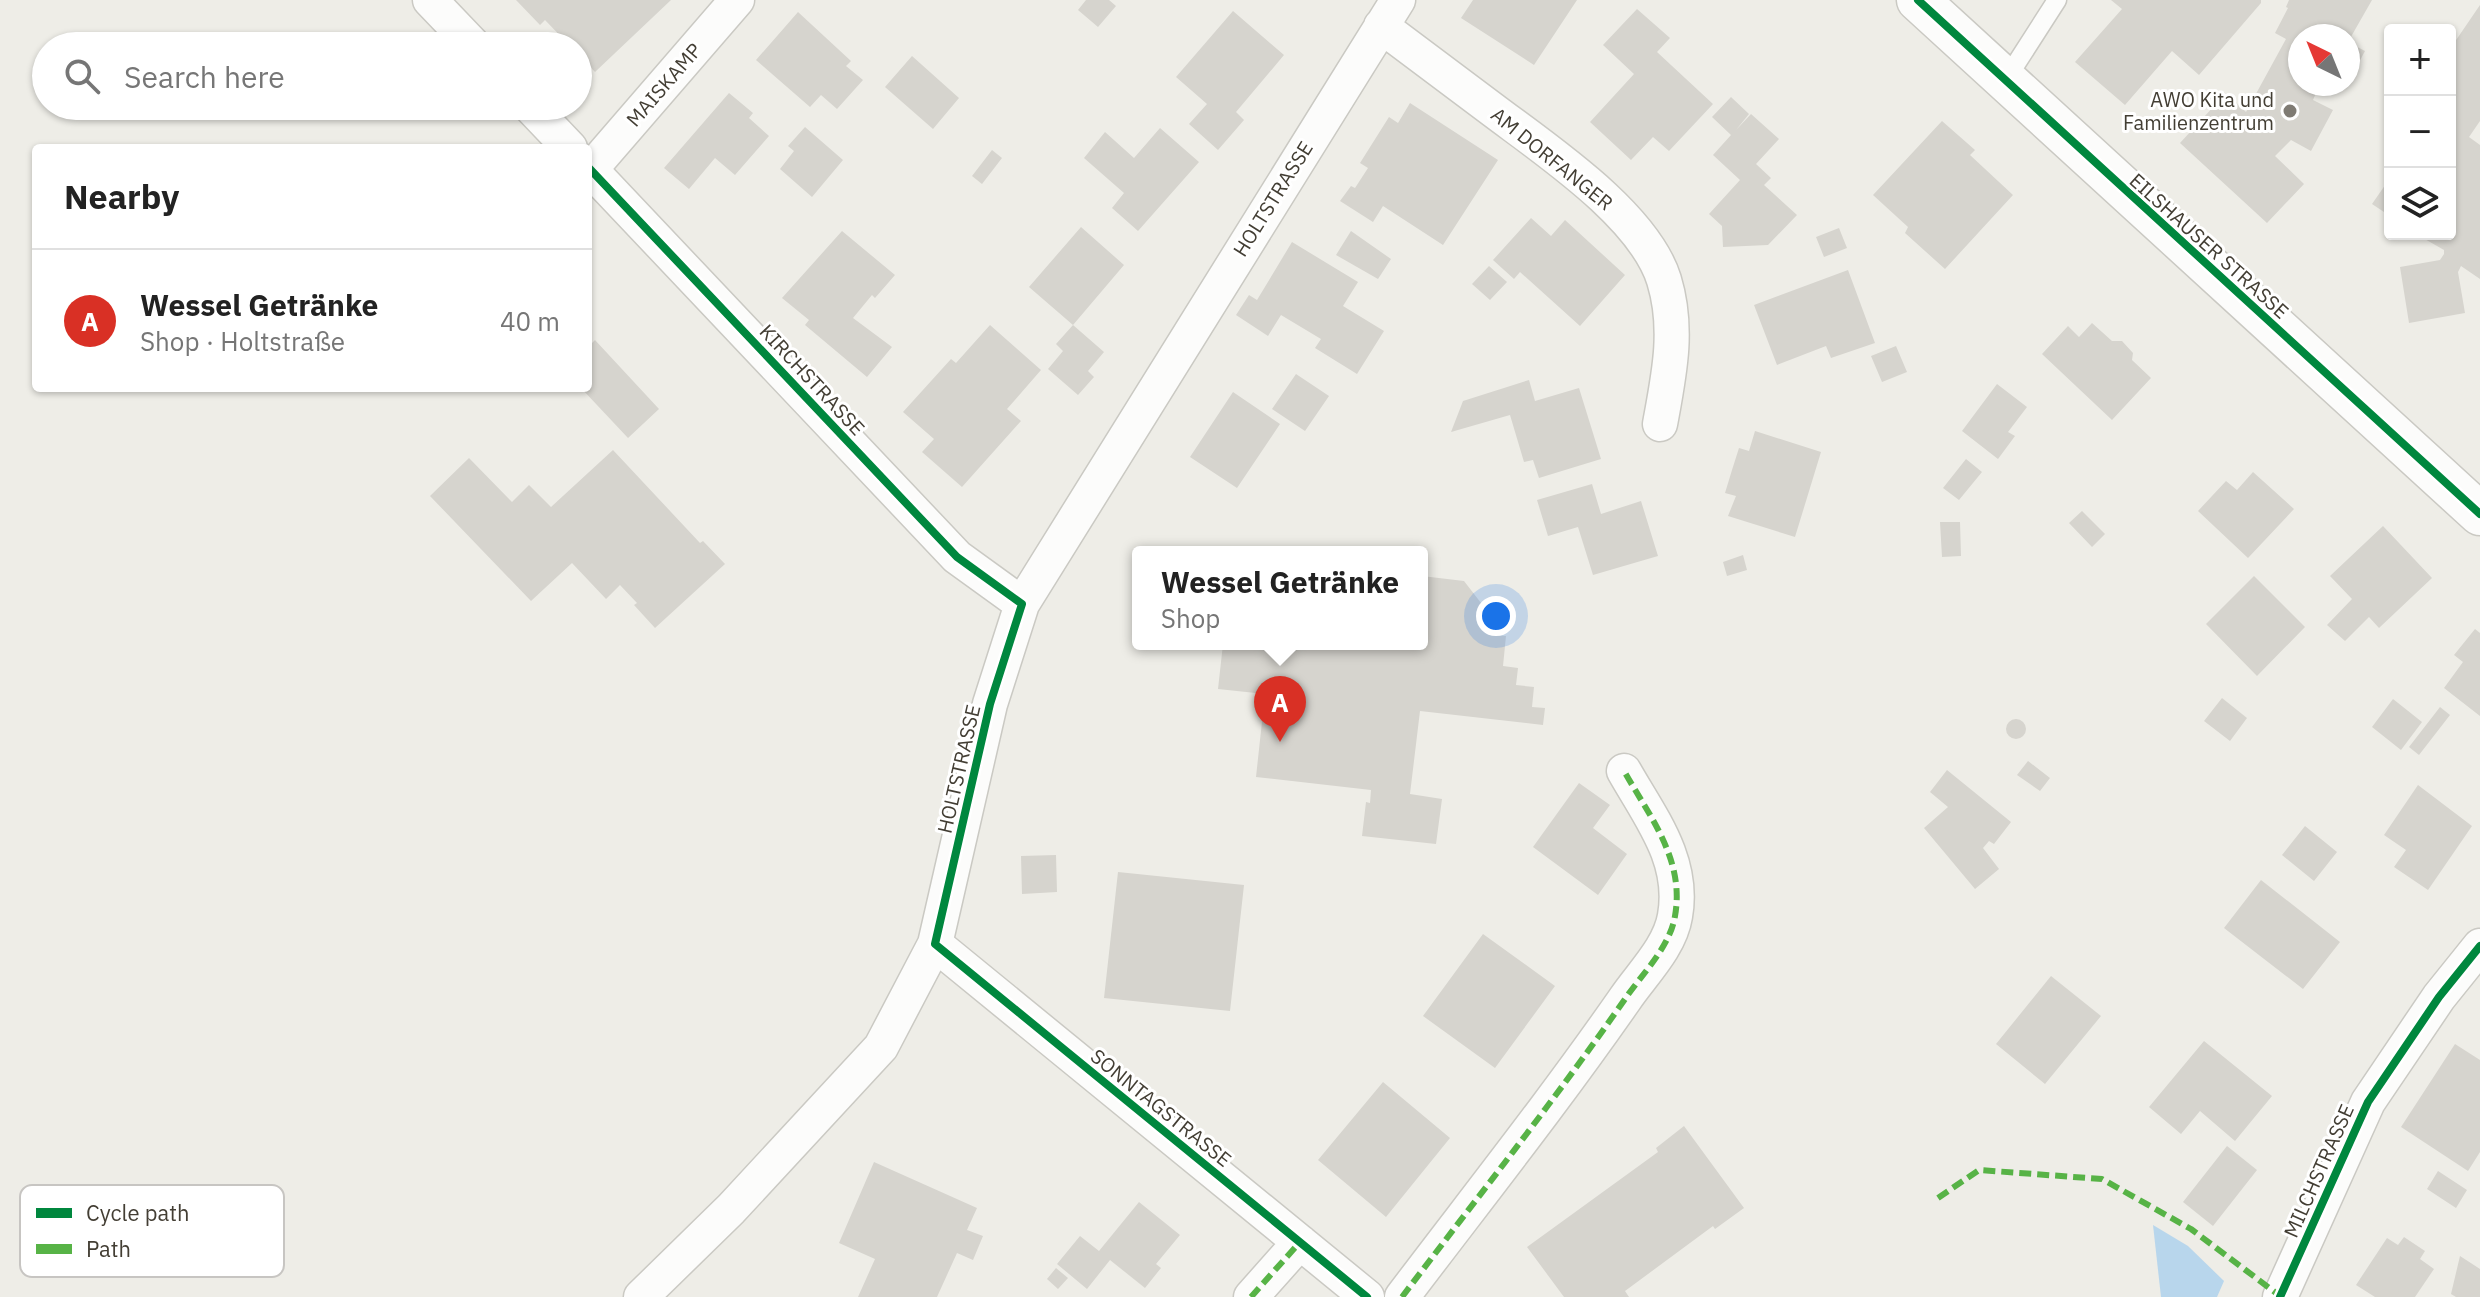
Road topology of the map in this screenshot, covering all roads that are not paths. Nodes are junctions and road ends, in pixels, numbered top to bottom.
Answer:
1 (430, 0) edge
2 (737, 0) edge
3 (1918, 0) edge
4 (2057, 0) edge
5 (1389, 13) edge
6 (461, 32) edge
7 (2005, 81) junction
8 (543, 120) edge
9 (566, 144) edge
10 (592, 153) edge
11 (592, 172) edge
12 (1660, 424) dead end
13 (2480, 514) edge
14 (1022, 604) junction
15 (1624, 771) dead end
16 (935, 944) junction
17 (2480, 946) edge
18 (1300, 1242) junction
19 (641, 1297) edge
20 (1251, 1297) edge
21 (1367, 1297) edge
22 (1402, 1297) edge
23 (2280, 1297) edge

1 - 6 street
2 - 10 street, MAISKAMP
3 - 7 street, EILSHAUSER STRASSE
4 - 7 lane
5 - 12 street, AM DORFANGER
5 - 14 street, HOLTSTRASSE
7 - 13 street, EILSHAUSER STRASSE
8 - 9 street, KIRCHSTRASSE
11 - 14 street, KIRCHSTRASSE
14 - 16 street, HOLTSTRASSE
15 - 22 street
16 - 18 street, SONNTAGSTRASSE
16 - 19 street, HOLTSTRASSE
17 - 23 street, MILCHSTRASSE
18 - 20 street
18 - 21 street, SONNTAGSTRASSE

